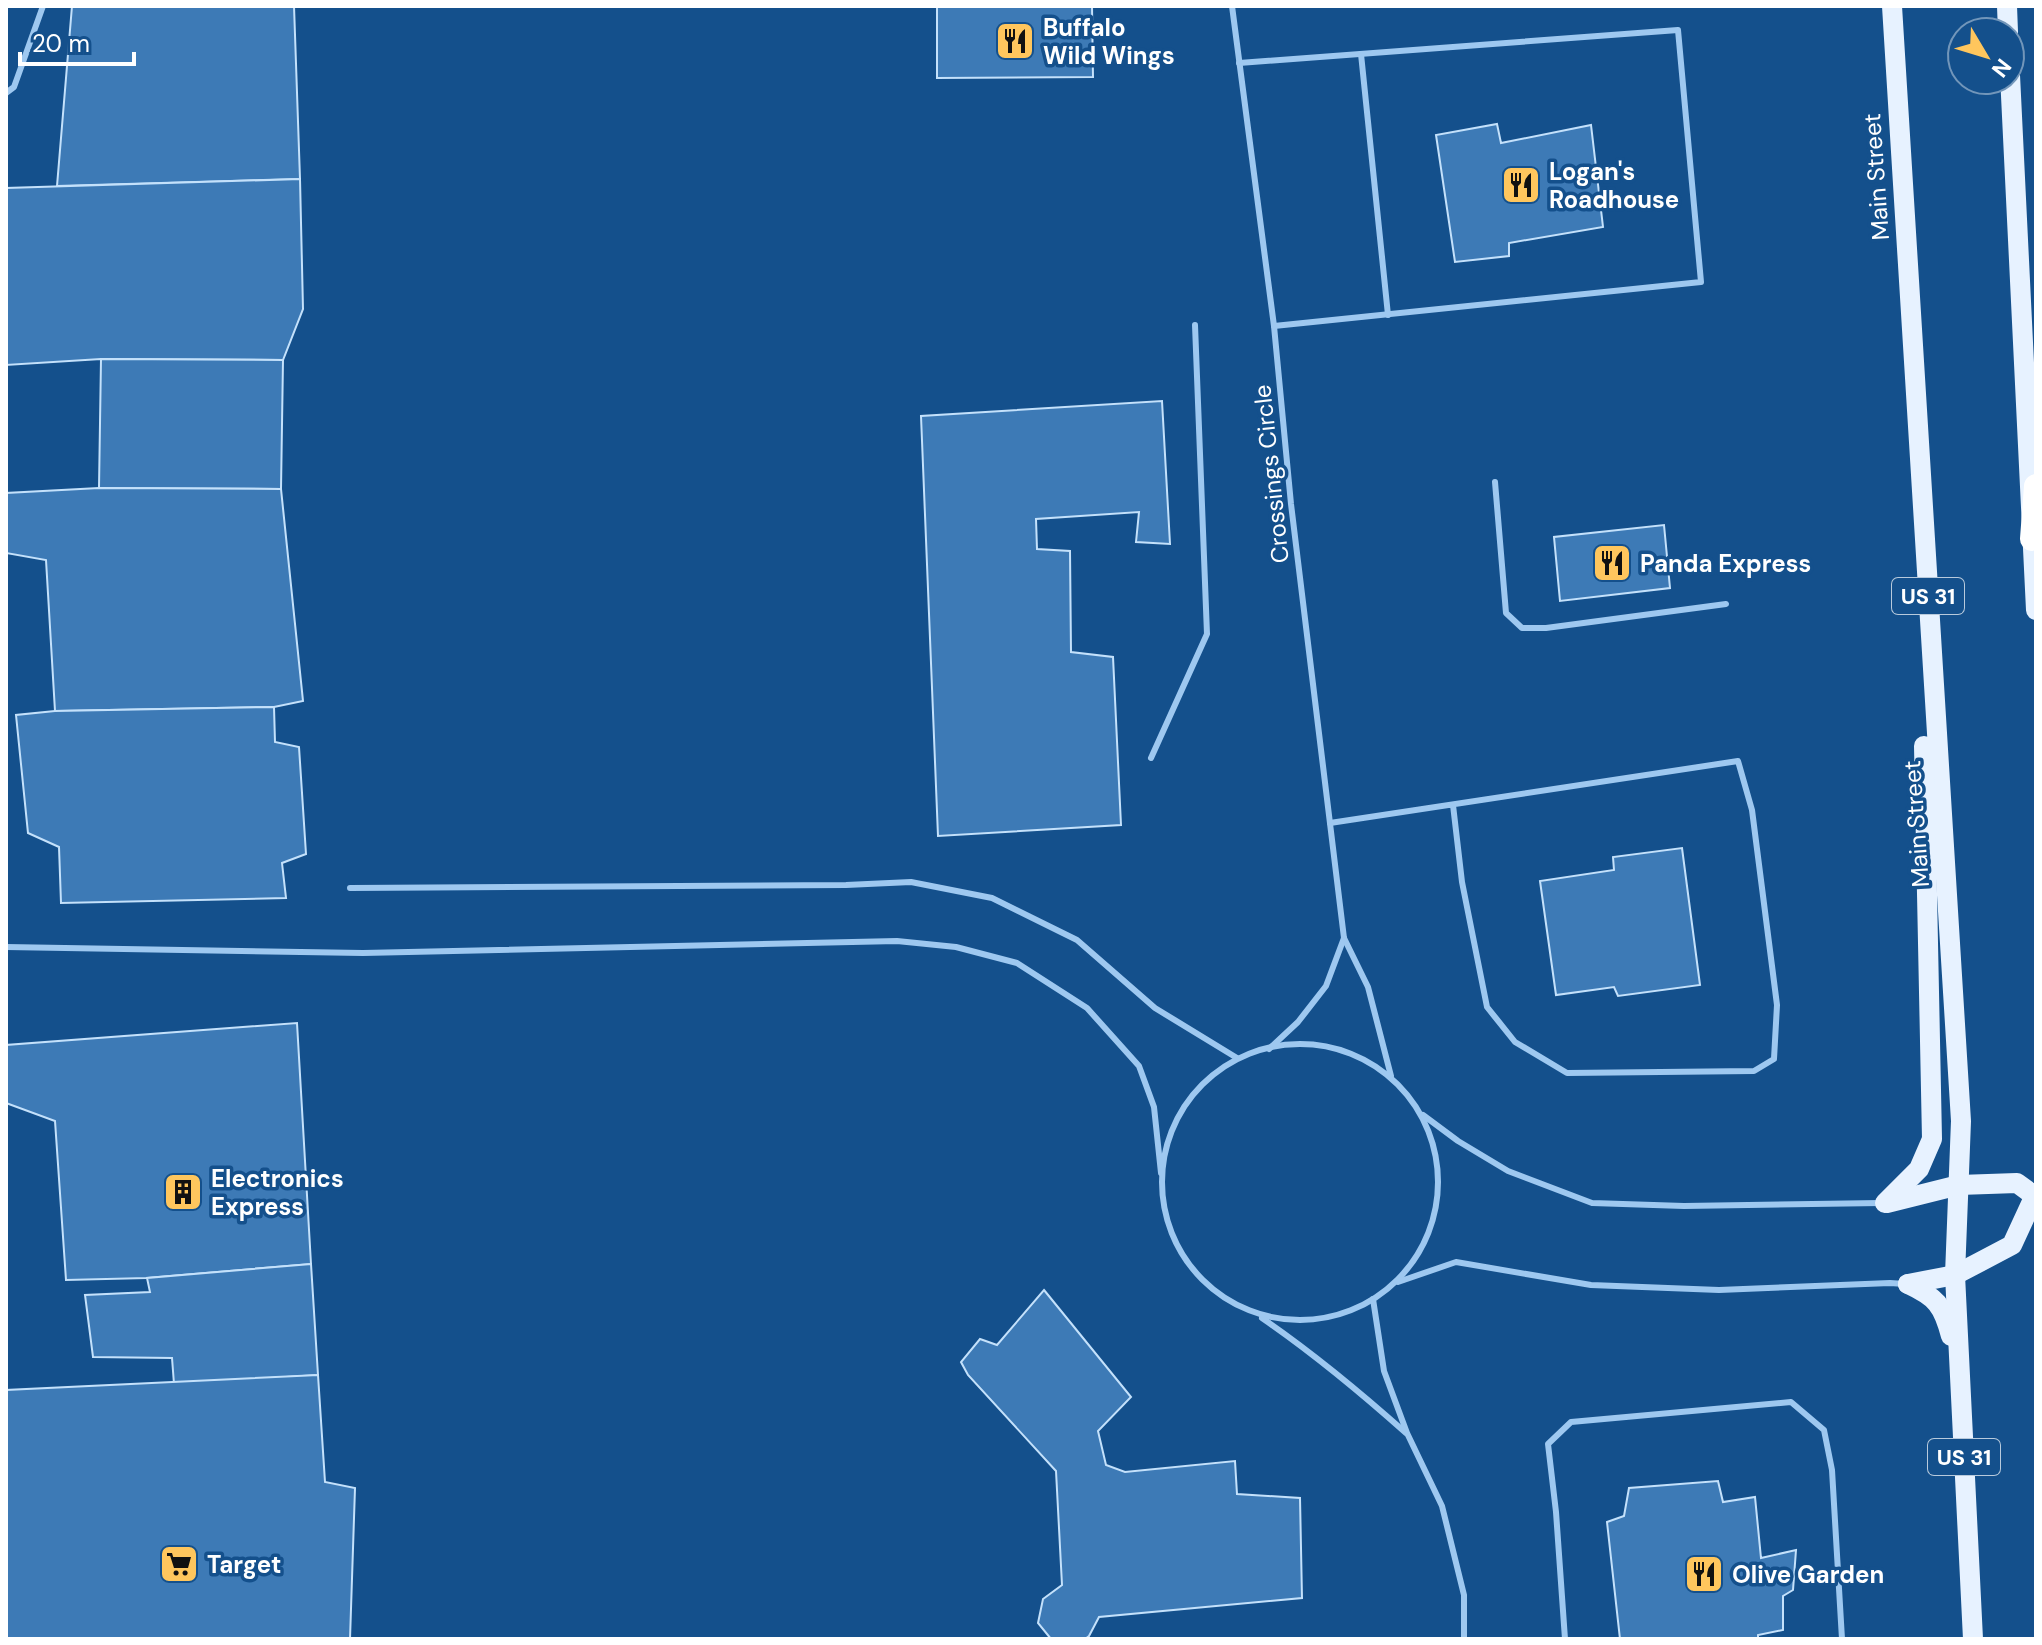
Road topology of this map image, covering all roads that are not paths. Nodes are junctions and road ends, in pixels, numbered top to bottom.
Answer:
1 (43, 6) edge
2 (1232, 6) edge
3 (1892, 6) edge
4 (1361, 54) junction
5 (1239, 63) junction
6 (6, 93) edge
7 (2011, 96) edge
8 (1388, 315) junction
9 (1195, 325) dead end
10 (1274, 326) junction
11 (1919, 450) junction
12 (1495, 482) dead end
13 (2036, 486) edge
14 (2032, 539) junction
15 (1726, 604) dead end
16 (2036, 610) edge
17 (1151, 758) dead end
18 (1453, 805) junction
19 (1330, 823) junction
20 (350, 888) dead end
21 (1344, 938) junction
22 (6, 947) edge
23 (1267, 1051) junction
24 (1237, 1058) junction
25 (1391, 1076) junction
26 (1422, 1114) junction
27 (1161, 1173) junction
28 (1959, 1185) junction
29 (2036, 1195) edge
30 (1885, 1203) junction
31 (1955, 1275) junction
32 (1398, 1282) junction
33 (1908, 1284) junction
34 (1373, 1299) junction
35 (1259, 1316) junction
36 (1960, 1373) junction
37 (1407, 1433) junction
38 (1464, 1639) edge
39 (1565, 1639) edge
40 (1842, 1639) edge
41 (1973, 1639) edge

1 - 6 lane
2 - 5 lane, Crossings Circle
3 - 11 main road, Main Street / US 31
4 - 5 lane
4 - 8 lane
4 - 8 lane
5 - 10 lane, Crossings Circle
7 - 14 main road
8 - 10 lane
9 - 17 lane
10 - 19 lane, Crossings Circle
11 - 28 main road, Main Street / US 31
11 - 30 main road
12 - 15 lane
13 - 14 highway
14 - 16 main road
18 - 18 lane
18 - 19 lane
19 - 21 lane, Crossings Circle
20 - 24 lane
21 - 23 lane
21 - 25 lane
22 - 27 lane
23 - 24 lane
23 - 25 lane
24 - 27 lane
25 - 26 lane
26 - 30 lane
26 - 32 lane
27 - 35 lane
28 - 29 main road
28 - 30 main road
28 - 31 main road, Main Street / US 31
29 - 31 main road
31 - 33 main road
31 - 36 main road, Main Street / US 31
32 - 33 lane
32 - 34 lane
33 - 36 main road
34 - 35 lane
34 - 37 lane
35 - 37 lane
36 - 41 main road, Main Street / US 31
37 - 38 lane
39 - 40 lane

